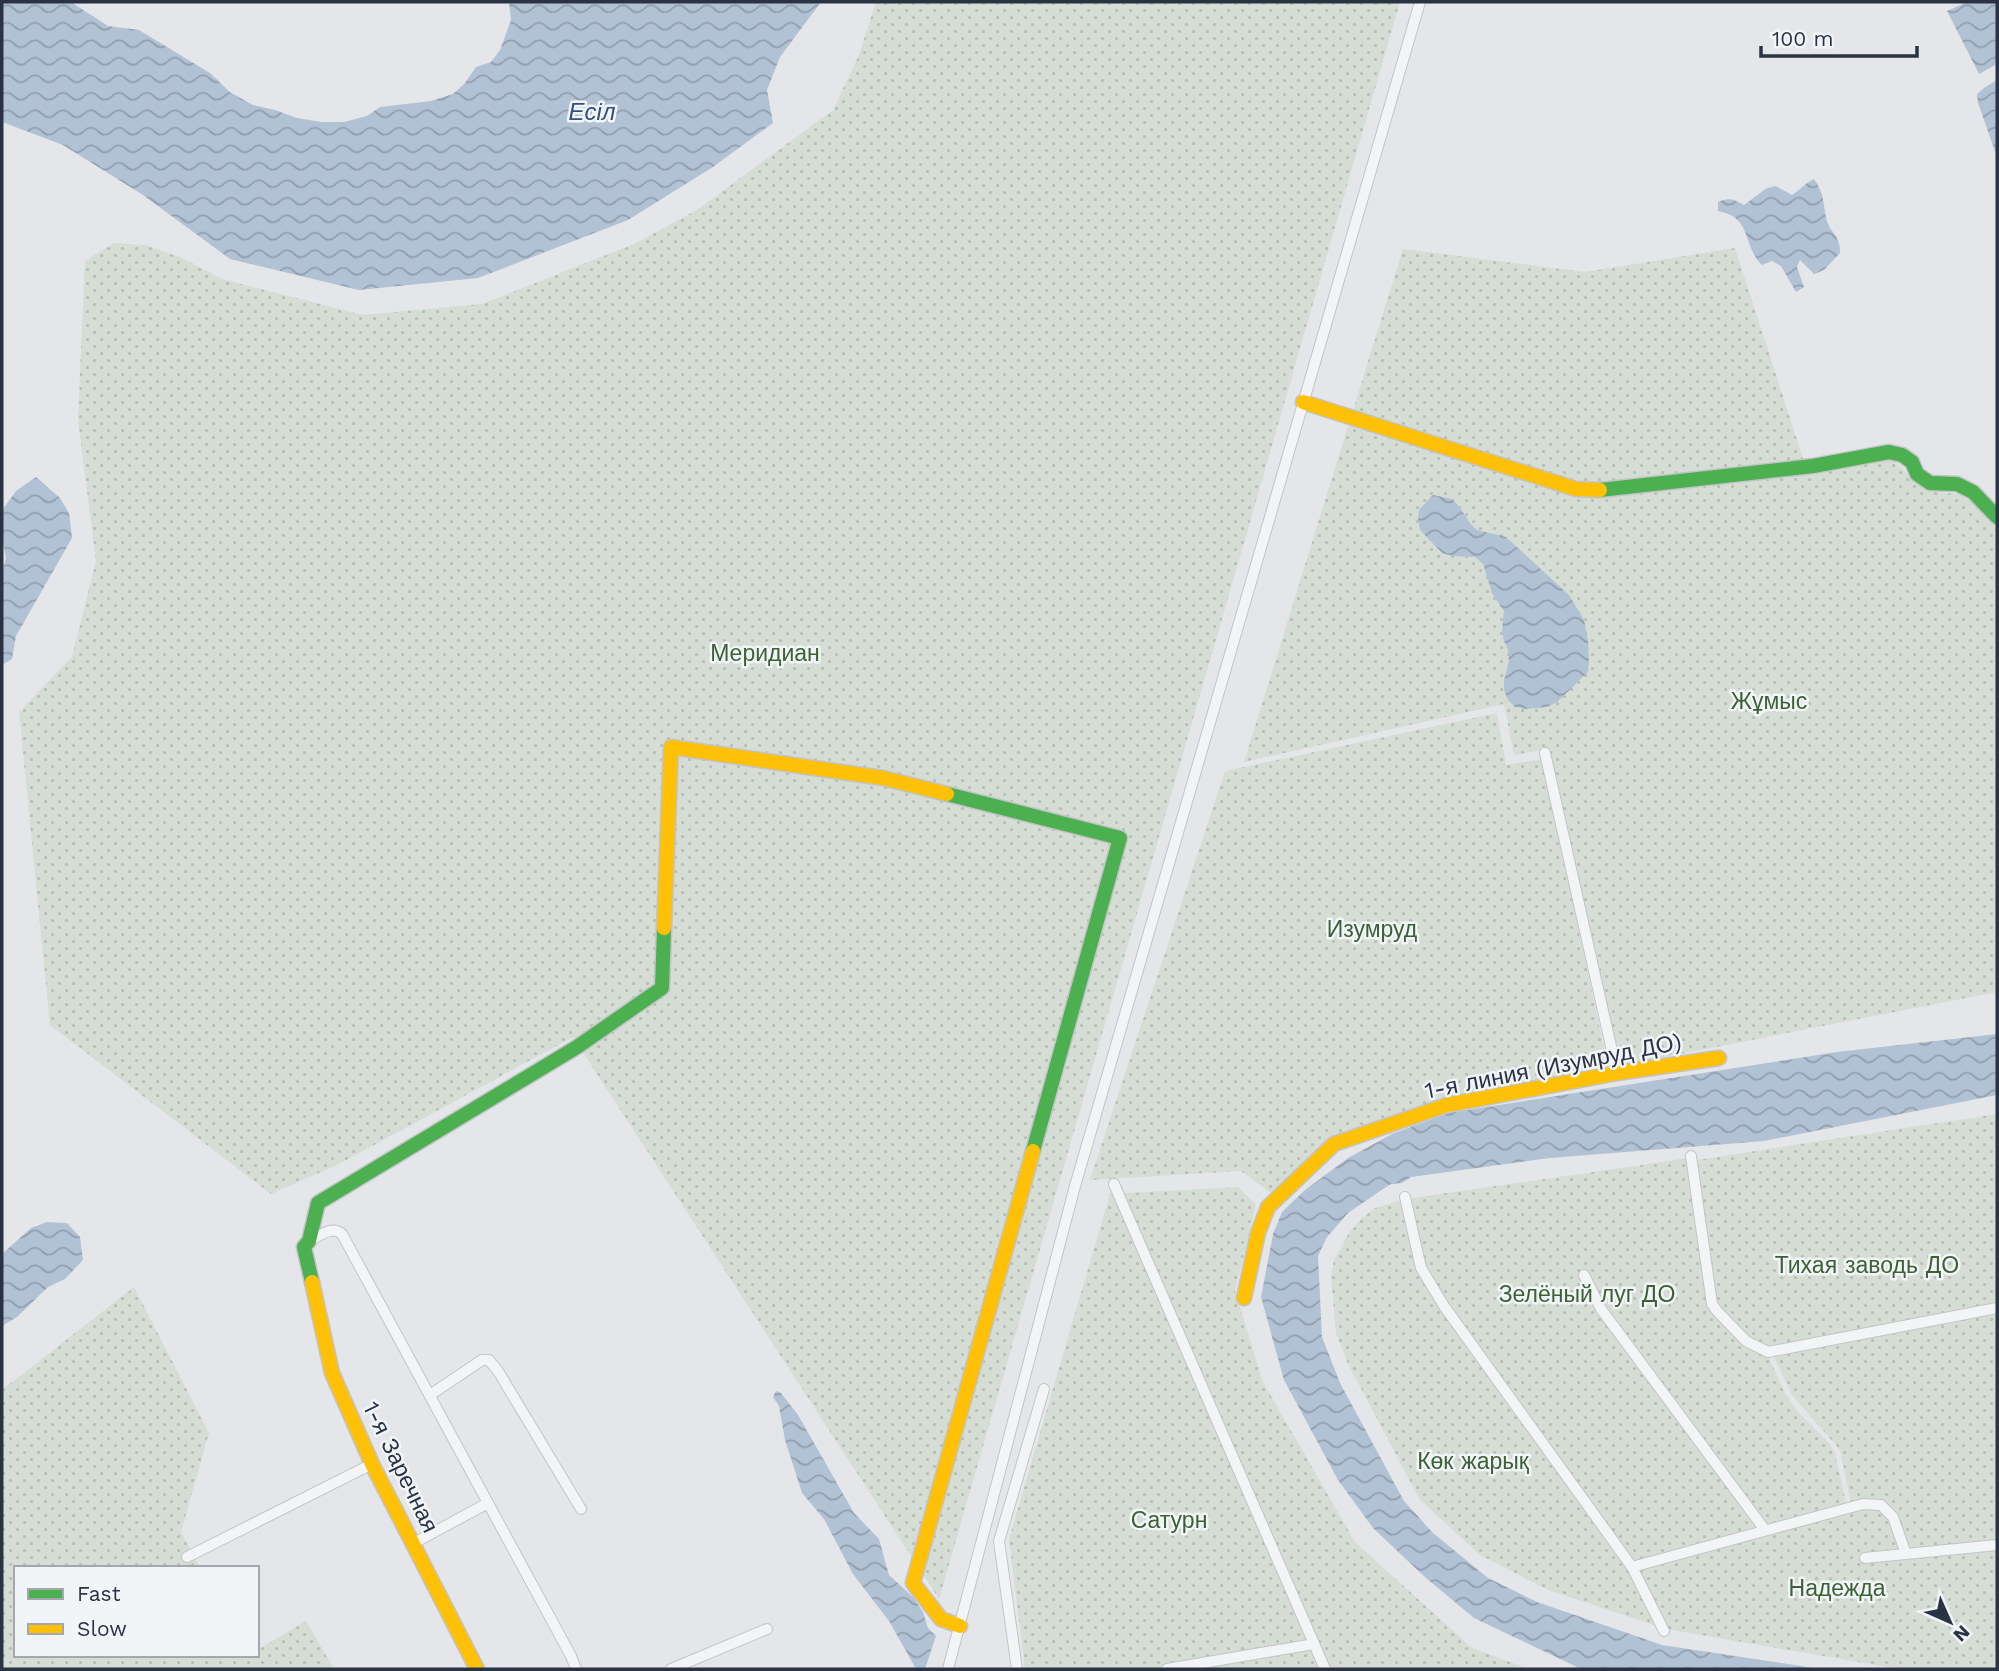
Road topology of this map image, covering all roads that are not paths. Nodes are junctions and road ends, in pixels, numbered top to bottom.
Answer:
1 (1420, 2) edge
2 (1303, 402) junction
3 (1997, 517) edge
4 (1545, 753) dead end
5 (1719, 1058) dead end
6 (1617, 1073) junction
7 (1691, 1156) dead end
8 (1114, 1184) dead end
9 (1405, 1197) dead end
10 (309, 1241) junction
11 (1584, 1275) dead end
12 (1244, 1298) dead end
13 (1997, 1308) edge
14 (1044, 1389) dead end
15 (429, 1395) junction
16 (372, 1464) junction
17 (488, 1503) junction
18 (581, 1509) dead end
19 (1765, 1530) junction
20 (412, 1544) junction
21 (1997, 1545) edge
22 (1906, 1554) junction
23 (187, 1557) dead end
24 (1865, 1558) dead end
25 (1632, 1567) junction
26 (960, 1626) junction
27 (767, 1629) dead end
28 (1664, 1631) dead end
29 (1314, 1644) junction
30 (477, 1669) edge
31 (576, 1669) edge
32 (671, 1669) edge
33 (948, 1669) edge
34 (1017, 1669) edge
35 (1167, 1669) edge
36 (1325, 1669) edge

1 - 2 street
2 - 3 street
2 - 26 street
4 - 6 street
5 - 6 street, 1-я линия (Изумруд ДО)
6 - 12 street, 1-я линия (Изумруд ДО)
7 - 13 street
8 - 29 street
9 - 25 street
10 - 15 street
10 - 16 street, 1-я Заречная
10 - 26 street, 1-я Заречная
11 - 19 street
14 - 34 street
15 - 17 street
15 - 18 street
16 - 20 street, 1-я Заречная
16 - 23 street
17 - 20 street
17 - 31 street
19 - 22 street
19 - 25 street
20 - 30 street, 1-я Заречная
21 - 22 street
22 - 24 street
25 - 28 street
26 - 33 street
27 - 32 street
29 - 35 street
29 - 36 street

